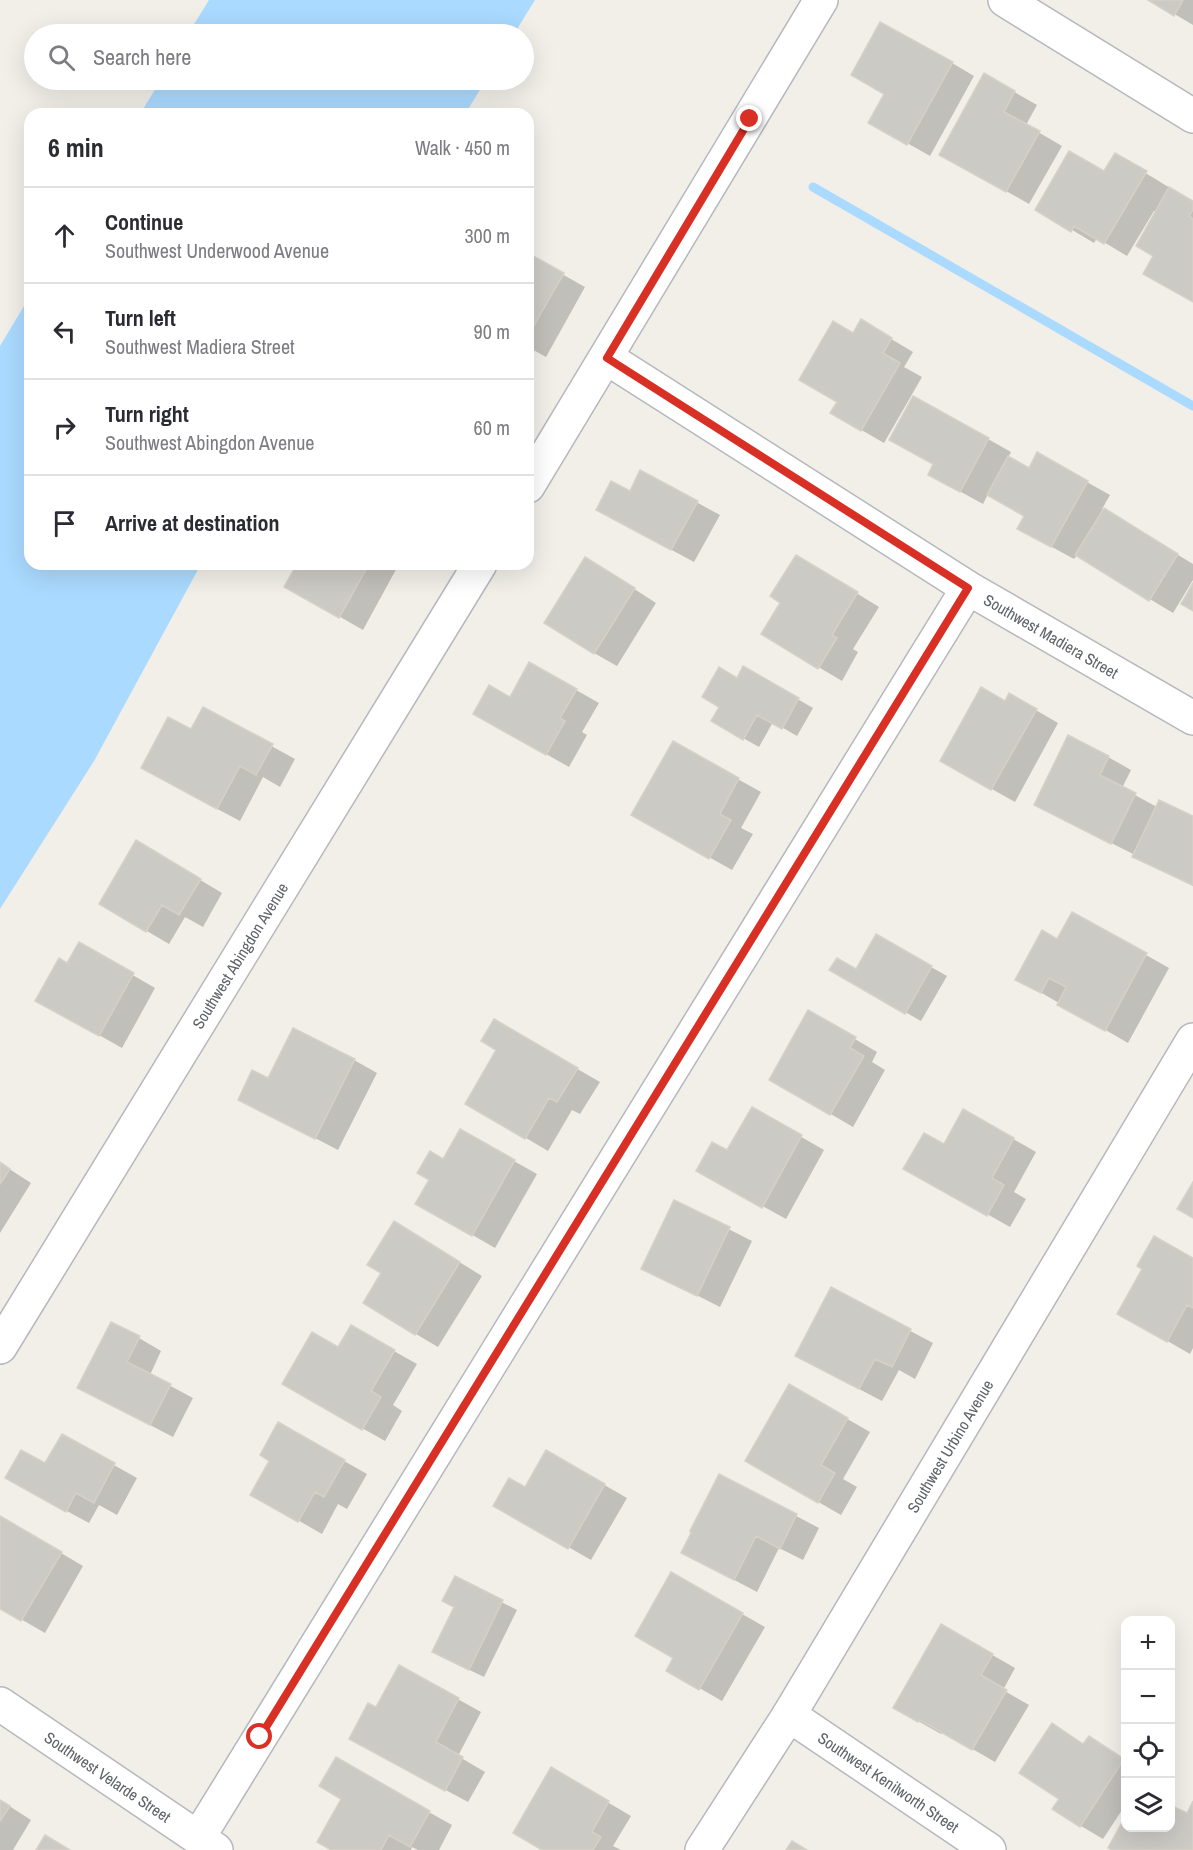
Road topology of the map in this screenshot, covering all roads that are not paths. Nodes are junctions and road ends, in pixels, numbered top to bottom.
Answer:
1 (822, 0) edge
2 (1005, 0) edge
3 (1193, 116) edge
4 (607, 358) junction
5 (534, 476) edge
6 (476, 570) edge
7 (968, 588) junction
8 (1193, 718) edge
9 (1193, 1040) edge
10 (0, 1347) edge
11 (0, 1704) edge
12 (789, 1715) junction
13 (207, 1844) edge
14 (702, 1850) edge
15 (989, 1850) edge

1 - 4 street
2 - 3 street
4 - 5 street
4 - 7 street, Southwest Madiera Street
6 - 10 street, Southwest Abingdon Avenue
7 - 8 street, Southwest Madiera Street
7 - 13 street
9 - 12 street, Southwest Urbino Avenue
11 - 13 street, Southwest Velarde Street
12 - 14 street, Southwest Urbino Avenue
12 - 15 street, Southwest Kenilworth Street

